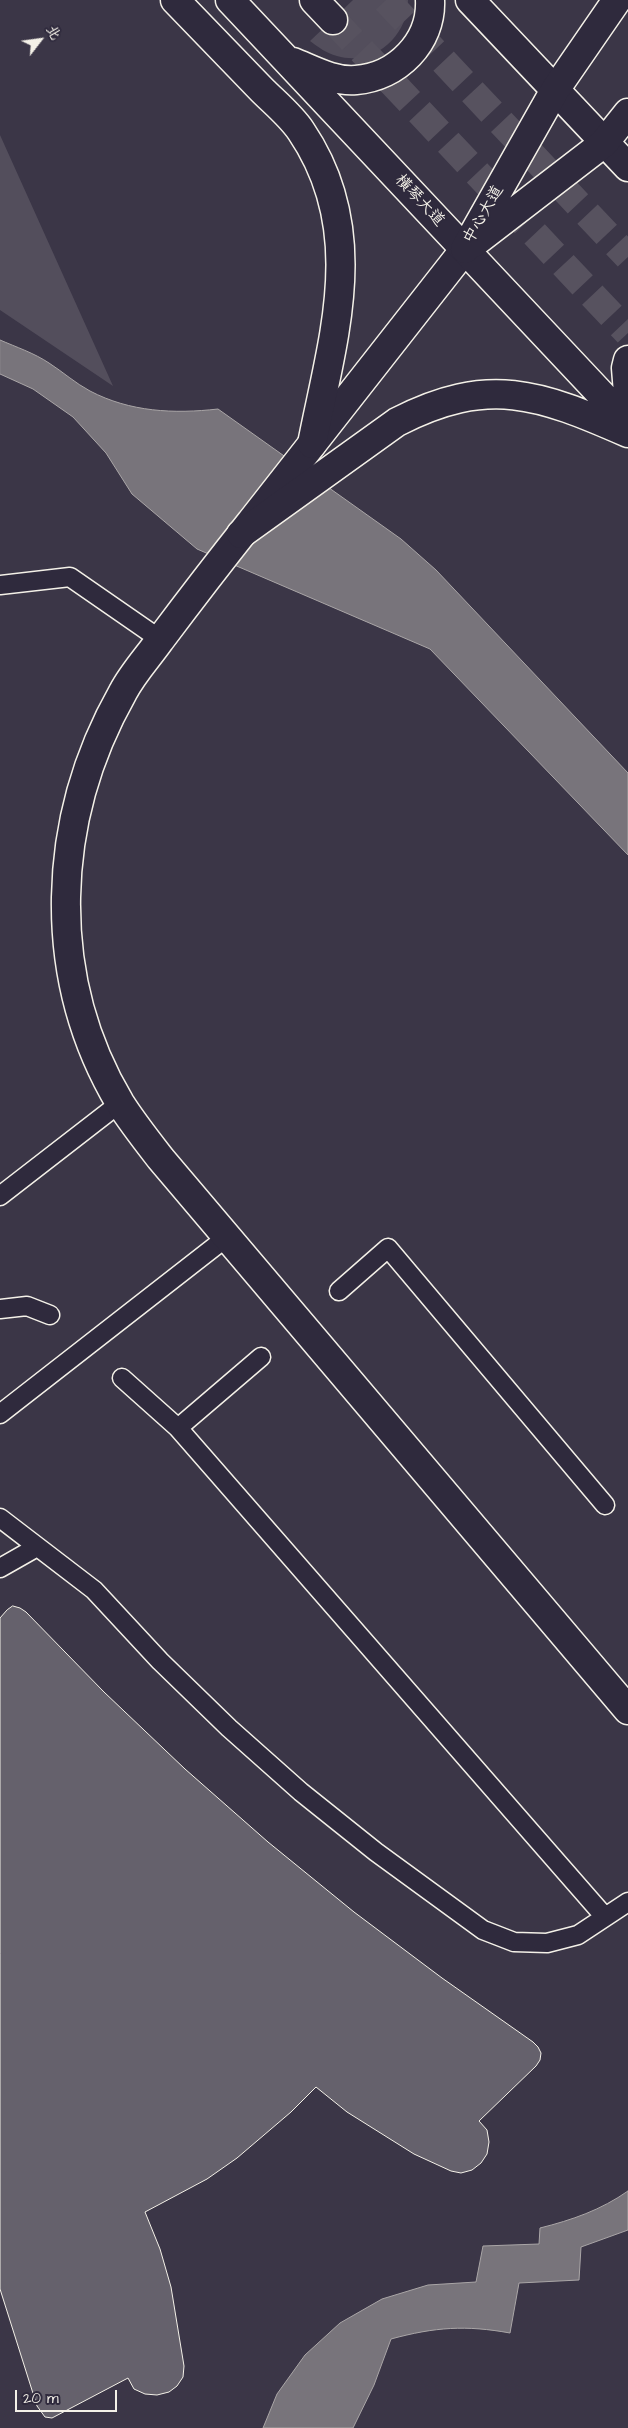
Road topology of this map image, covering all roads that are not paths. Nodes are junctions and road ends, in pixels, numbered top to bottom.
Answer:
1 (175, 0) edge
2 (230, 0) edge
3 (314, 0) edge
4 (430, 0) edge
5 (470, 0) edge
6 (618, 0) edge
7 (333, 20) tunnel mouth
8 (285, 59) junction
9 (555, 90) junction
10 (628, 114) edge
11 (604, 142) junction
12 (628, 168) edge
13 (465, 250) junction
14 (628, 360) edge
15 (628, 393) edge
16 (628, 423) edge
17 (628, 433) edge
18 (312, 444) junction
19 (241, 534) junction
20 (0, 585) edge
21 (160, 640) junction
22 (120, 1103) junction
23 (0, 1196) edge
24 (227, 1237) junction
25 (339, 1291) dead end
26 (0, 1309) edge
27 (50, 1315) dead end
28 (261, 1357) dead end
29 (122, 1378) dead end
30 (0, 1414) edge
31 (178, 1428) junction
32 (605, 1504) dead end
33 (0, 1518) edge
34 (37, 1546) junction
35 (0, 1568) edge
36 (628, 1710) edge
37 (628, 1902) edge
38 (605, 1917) junction

1 - 18 main road
2 - 8 main road, 横琴大道
3 - 7 main road
4 - 8 main road
5 - 9 main road
6 - 9 main road, 中心大道
8 - 13 main road, 横琴大道
9 - 11 main road
9 - 13 main road, 中心大道
10 - 11 main road, 中心大道
11 - 12 main road
11 - 13 main road, 中心大道
13 - 16 main road, 横琴大道
13 - 18 main road
14 - 15 main road
17 - 19 main road
18 - 19 main road
19 - 21 main road
20 - 21 lane
21 - 22 main road
22 - 23 lane
22 - 24 main road
24 - 30 lane
24 - 36 main road
25 - 32 lane
26 - 27 lane
28 - 31 lane
29 - 31 lane
31 - 38 lane
33 - 34 lane
34 - 35 lane
34 - 38 lane
37 - 38 lane

